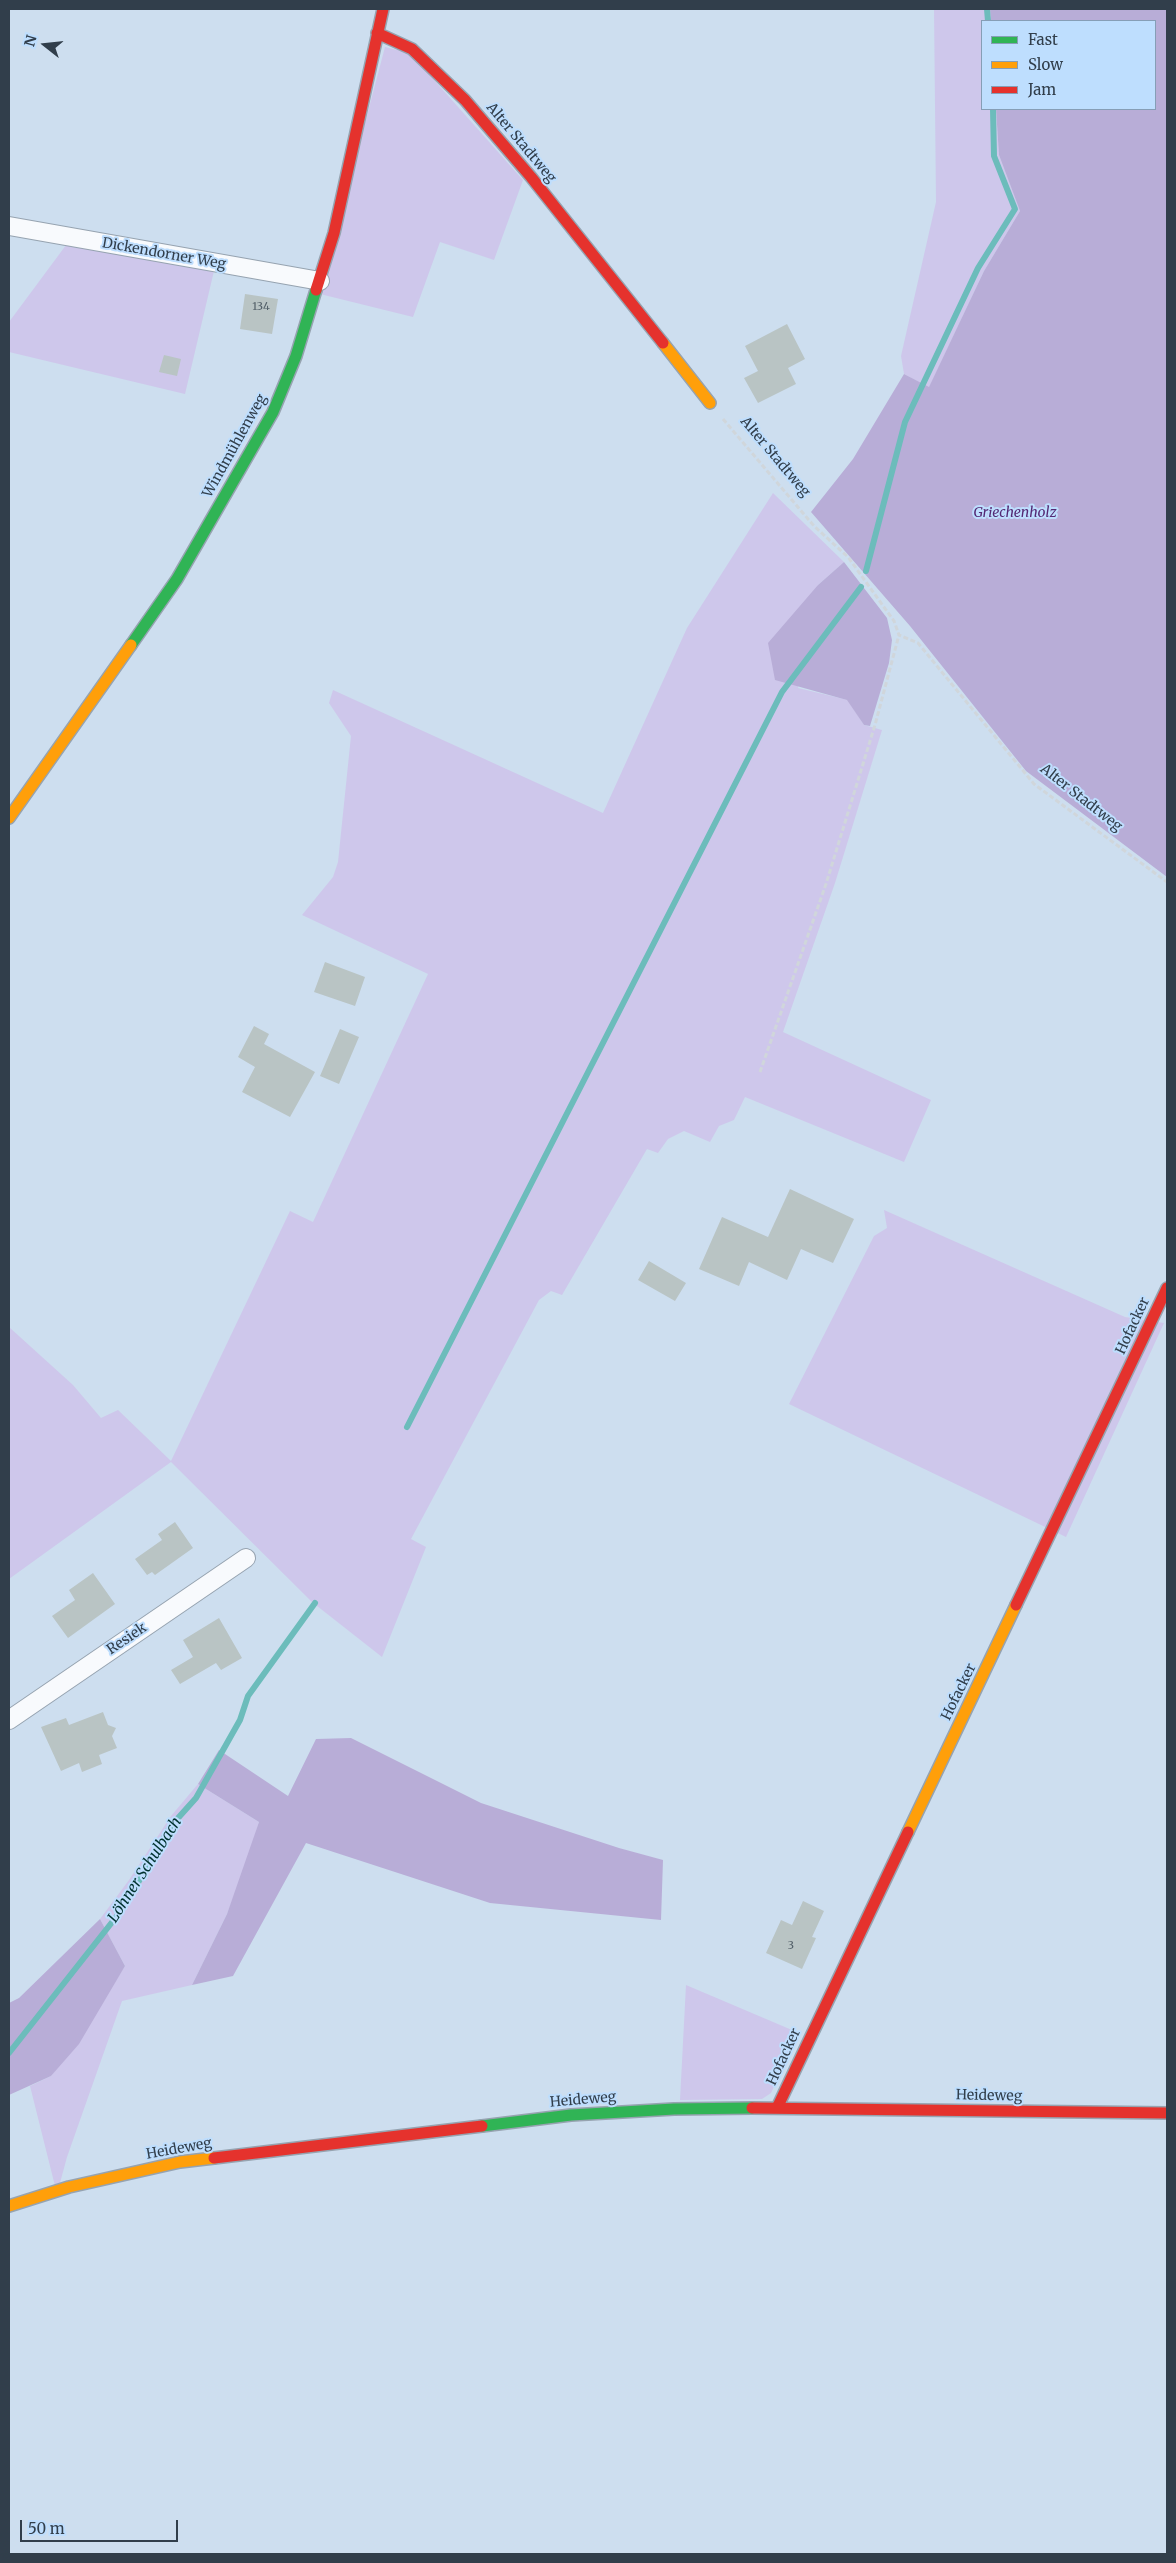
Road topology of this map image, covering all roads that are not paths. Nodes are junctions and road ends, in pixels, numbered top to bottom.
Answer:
1 (383, 9) edge
2 (377, 33) junction
3 (9, 226) edge
4 (320, 281) junction
5 (710, 403) road end
6 (9, 818) edge
7 (1167, 1288) edge
8 (246, 1558) dead end
9 (9, 1720) edge
10 (777, 2108) junction
11 (1167, 2113) edge
12 (9, 2206) edge

1 - 2 street, Windmühlenweg
2 - 4 street, Windmühlenweg
2 - 5 street, Alter Stadtweg
3 - 4 street, Dickendorner Weg
4 - 6 street, Windmühlenweg
7 - 10 street, Hofacker
8 - 9 street, Resiek
10 - 11 street, Heideweg
10 - 12 street, Heideweg

